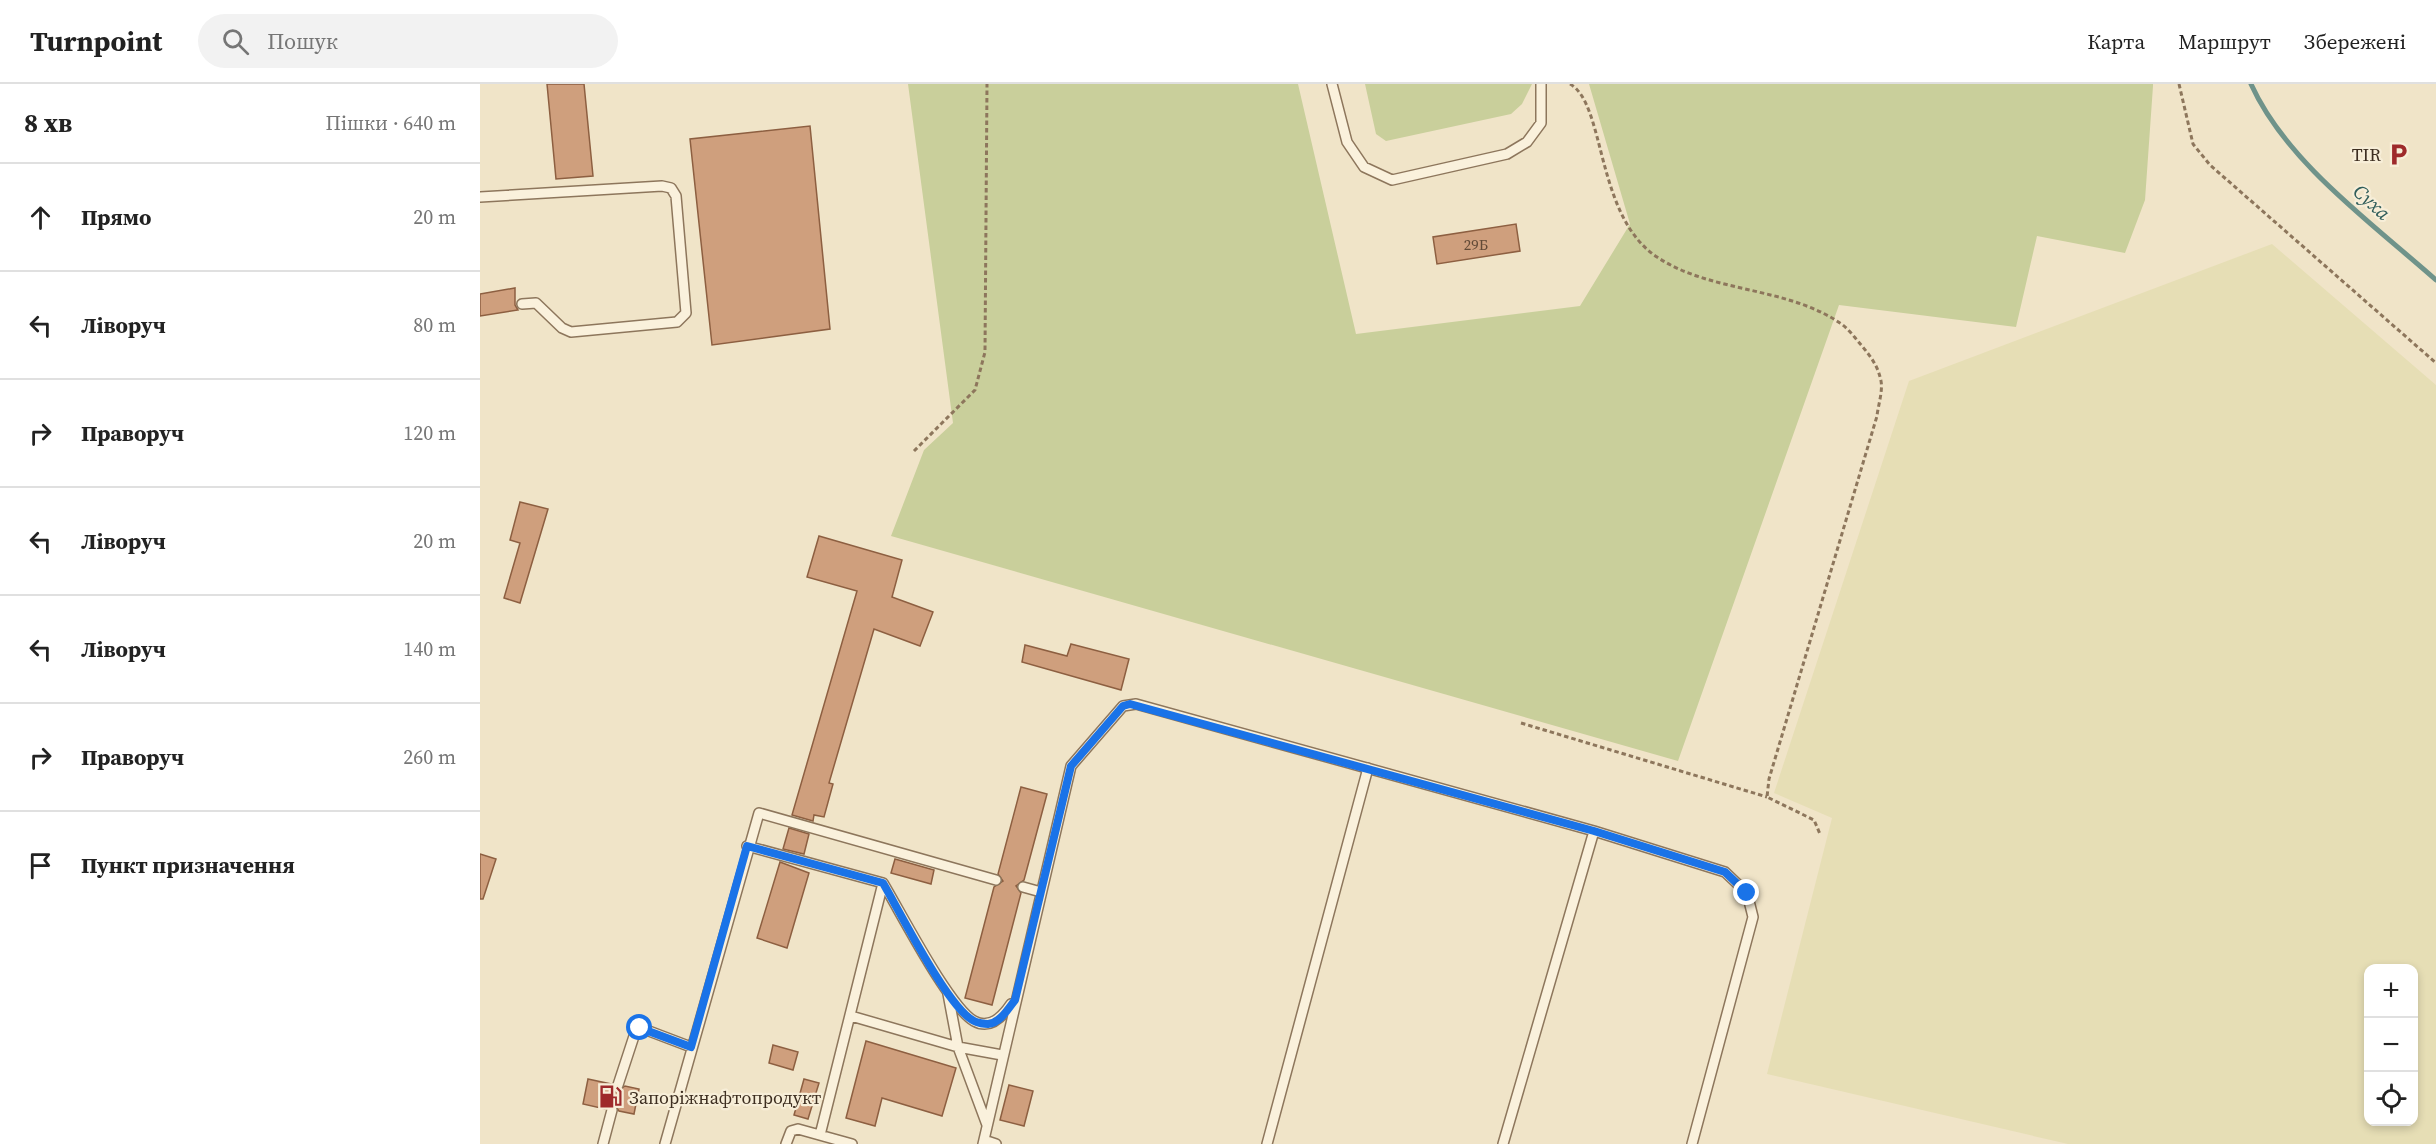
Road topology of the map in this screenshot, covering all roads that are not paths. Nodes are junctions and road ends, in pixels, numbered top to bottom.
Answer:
1 (1332, 84) edge
2 (1541, 84) edge
3 (480, 197) edge
4 (522, 304) dead end
5 (1368, 768) junction
6 (1594, 831) junction
7 (747, 846) junction
8 (996, 879) dead end
9 (883, 883) junction
10 (1023, 887) dead end
11 (1041, 892) junction
12 (947, 992) junction
13 (1015, 1000) junction
14 (851, 1016) junction
15 (691, 1047) junction
16 (958, 1047) junction
17 (1002, 1055) junction
18 (618, 1085) dead end
19 (612, 1110) dead end
20 (987, 1125) junction
21 (820, 1135) junction
22 (983, 1142) edge
23 (603, 1144) edge
24 (664, 1144) edge
25 (786, 1144) edge
26 (852, 1144) edge
27 (996, 1144) edge
28 (1267, 1144) edge
29 (1503, 1144) edge
30 (1692, 1144) edge

1 - 2 lane
3 - 4 lane
5 - 6 lane
5 - 11 lane
5 - 28 lane
6 - 29 lane
6 - 30 lane
7 - 8 lane
7 - 9 lane
7 - 15 lane
9 - 12 lane
9 - 14 lane
10 - 11 lane
11 - 13 lane
12 - 13 lane
12 - 16 lane
13 - 17 lane
14 - 16 lane
14 - 21 lane
15 - 18 lane
15 - 24 lane
16 - 17 lane
16 - 20 lane
17 - 20 lane
19 - 23 lane
20 - 22 lane
21 - 25 lane
21 - 26 lane
22 - 27 lane

